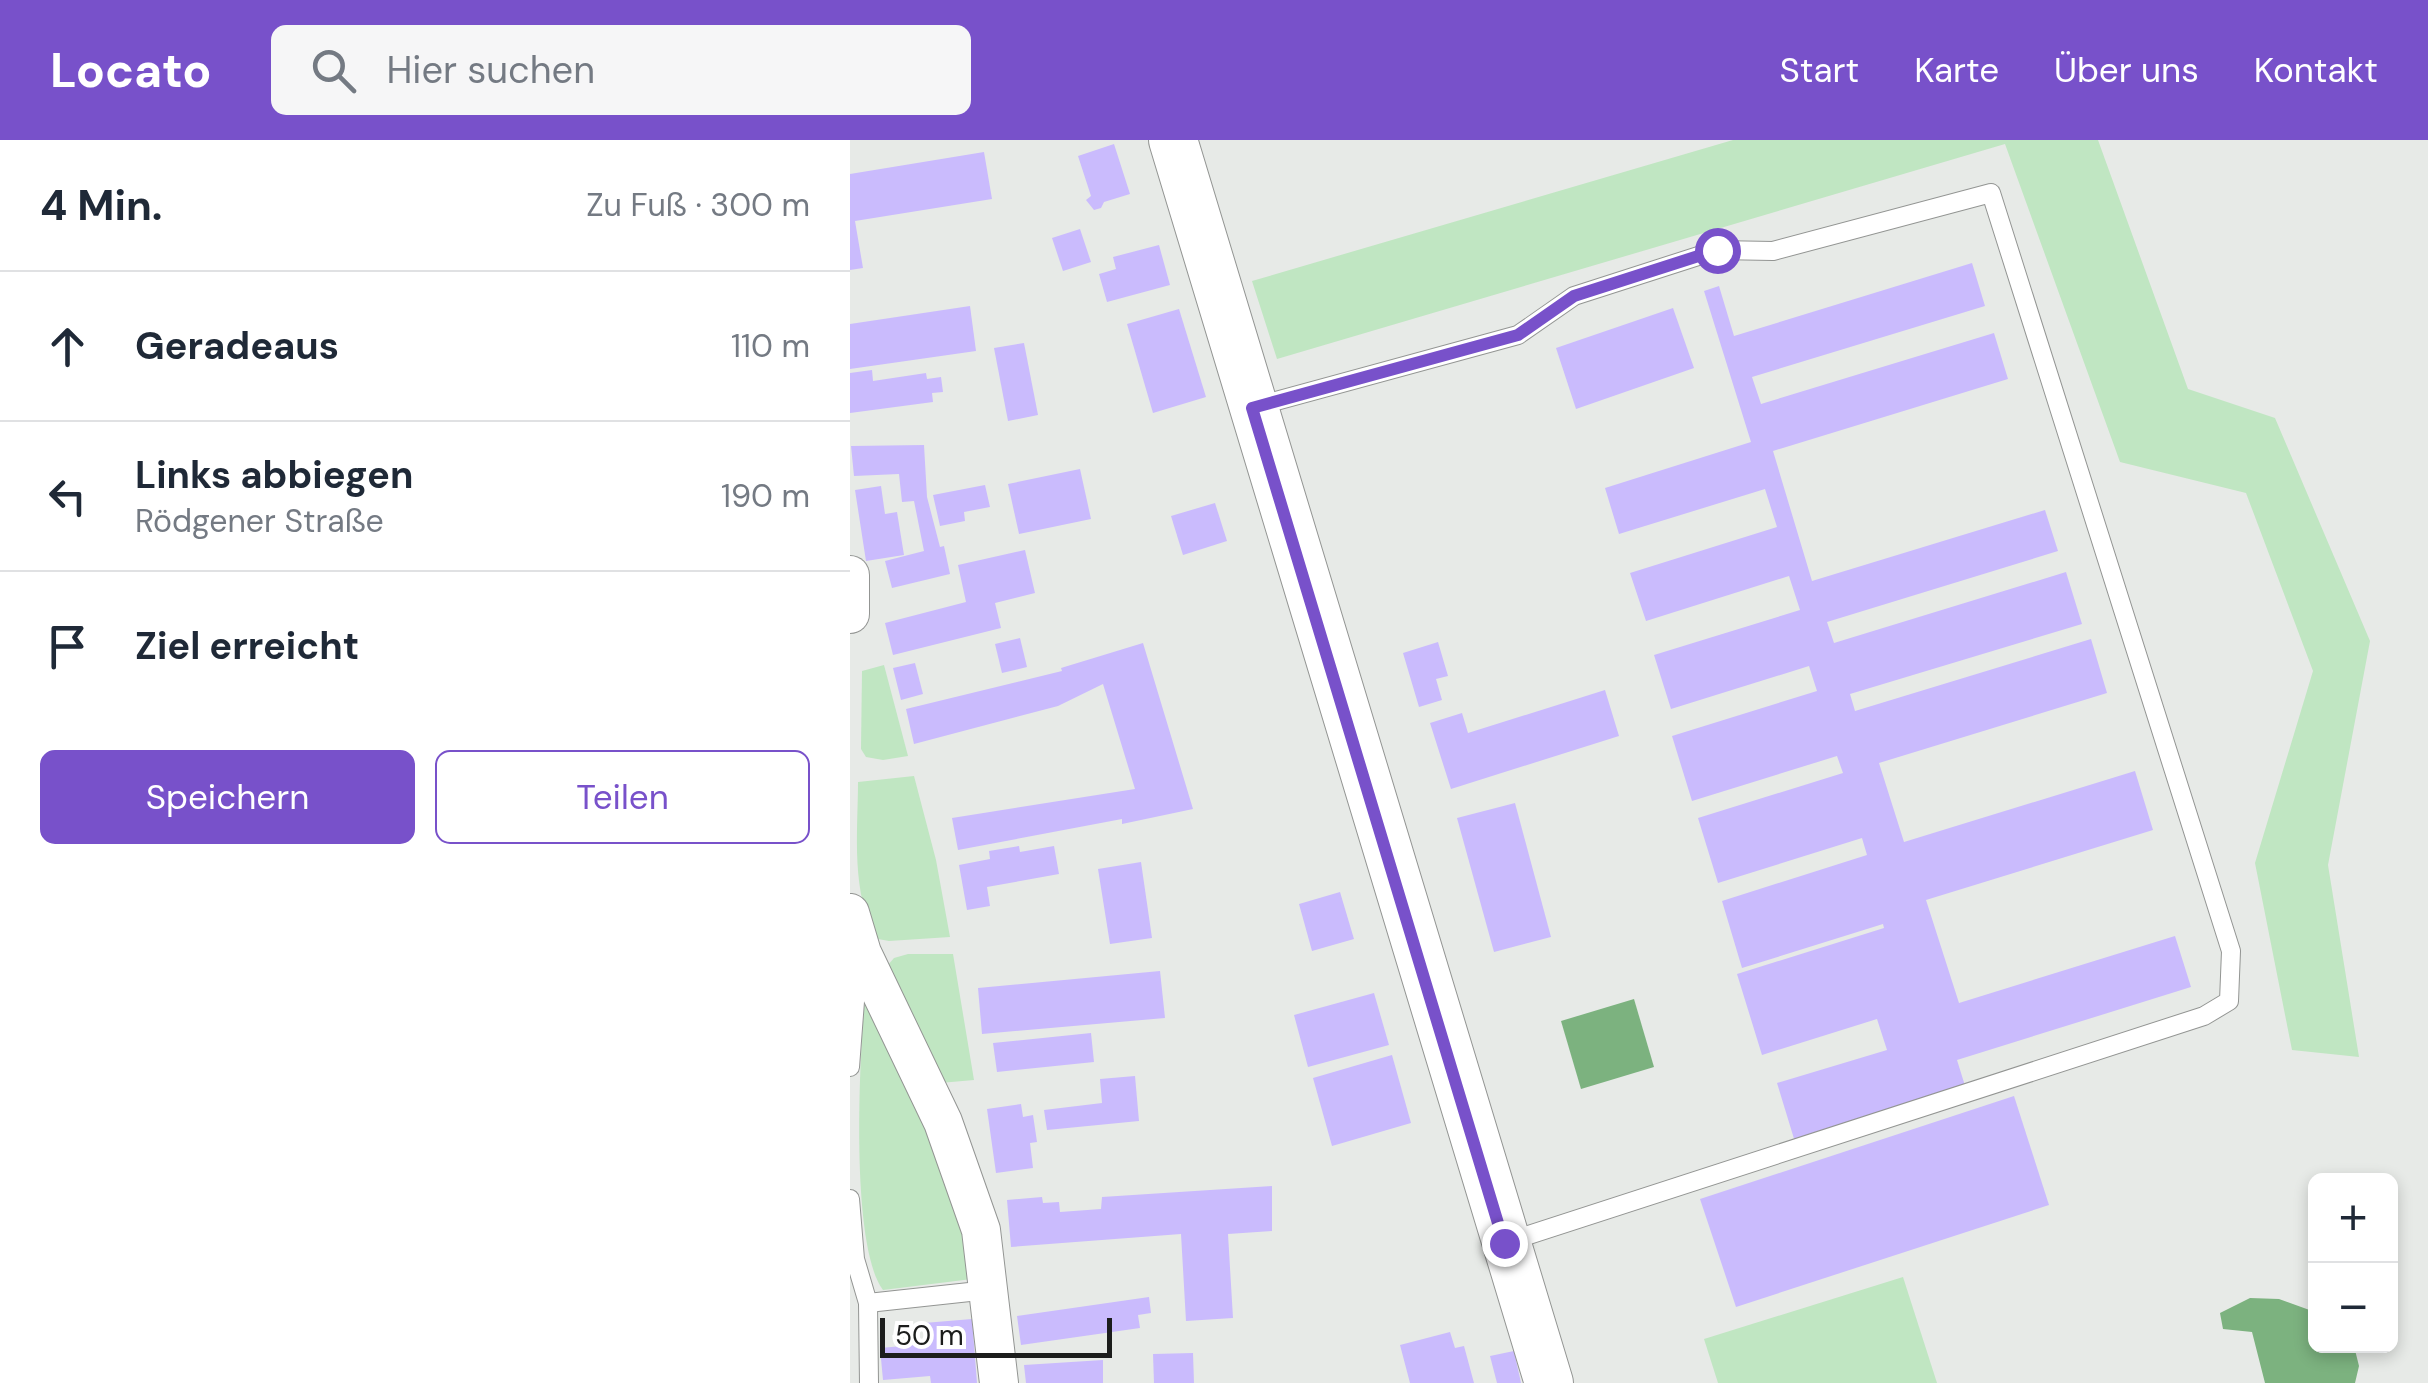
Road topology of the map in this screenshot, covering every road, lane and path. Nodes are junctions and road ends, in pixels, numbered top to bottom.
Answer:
1 (1173, 140) edge
2 (1252, 408) junction
3 (850, 575) edge
4 (850, 614) edge
5 (850, 913) edge
6 (864, 957) junction
7 (850, 1068) edge
8 (850, 1199) edge
9 (1504, 1243) junction
10 (988, 1290) junction
11 (868, 1304) junction
12 (870, 1383) edge
13 (999, 1383) edge
14 (1548, 1383) edge

1 - 2 street
2 - 9 street
2 - 9 lane
3 - 4 street
5 - 6 street
6 - 7 lane
6 - 10 street
8 - 11 lane
9 - 14 street
10 - 11 lane
10 - 13 street
11 - 12 lane

